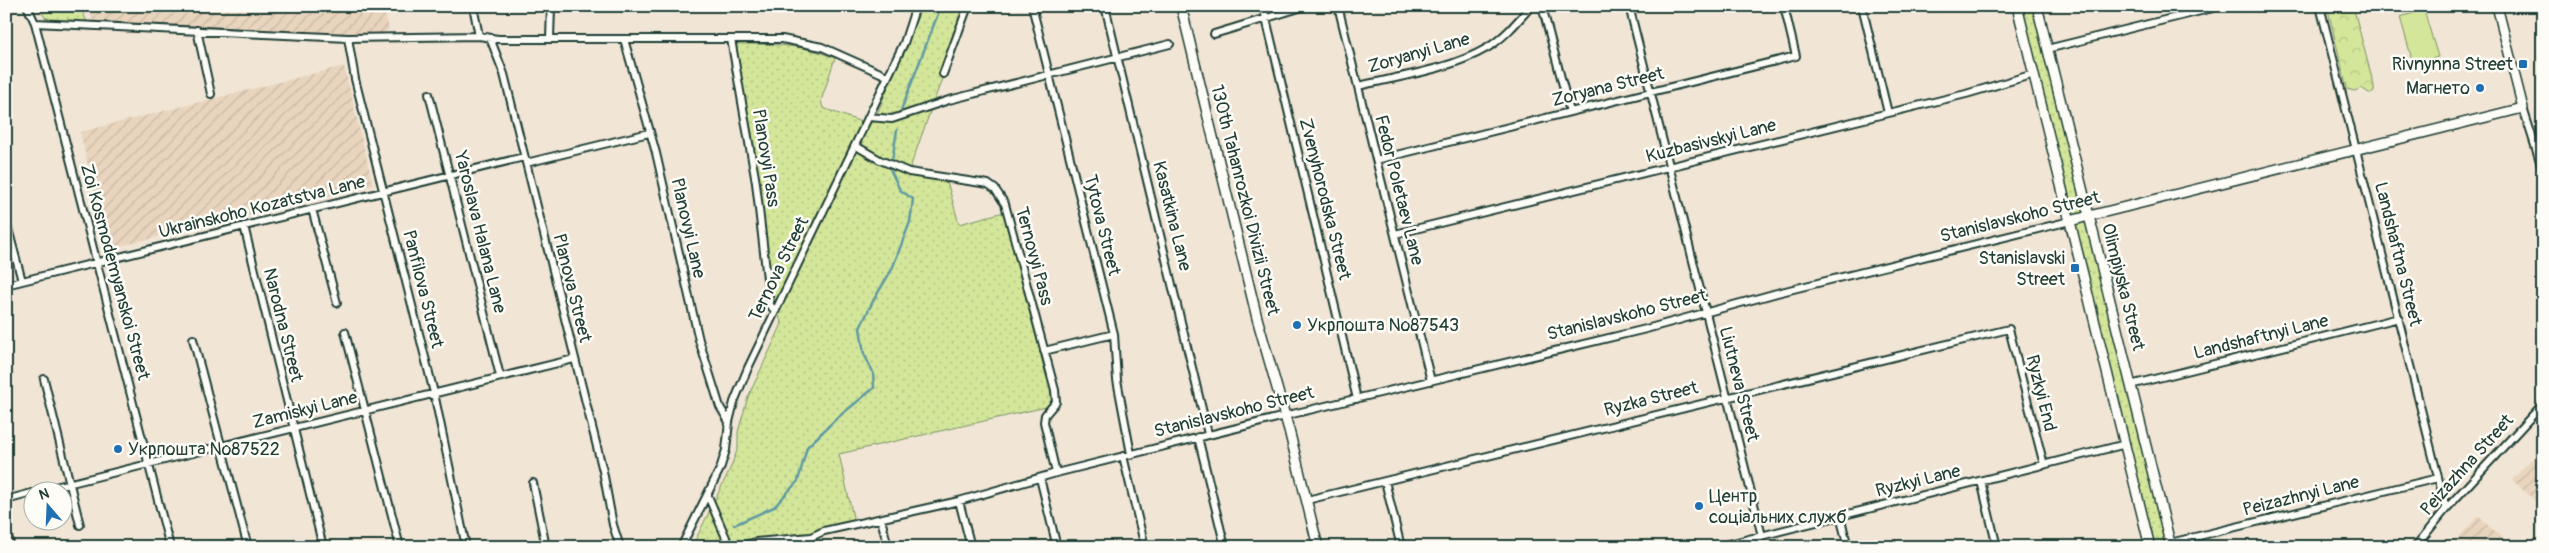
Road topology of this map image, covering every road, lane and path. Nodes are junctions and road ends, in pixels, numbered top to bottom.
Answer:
1 (27, 6) edge
2 (473, 6) edge
3 (551, 6) edge
4 (916, 6) edge
5 (968, 6) edge
6 (1032, 6) edge
7 (1105, 6) edge
8 (1181, 6) edge
9 (1263, 6) edge
10 (1306, 6) edge
11 (1338, 6) edge
12 (1531, 6) edge
13 (1542, 6) edge
14 (1629, 6) edge
15 (1784, 6) edge
16 (1862, 6) edge
17 (2017, 6) edge
18 (2037, 6) edge
19 (2221, 6) edge
20 (2320, 6) edge
21 (2497, 6) edge
22 (1266, 19) junction
23 (35, 23) junction
24 (197, 30) junction
25 (1214, 34) dead end
26 (479, 36) junction
27 (348, 38) junction
28 (490, 38) junction
29 (550, 39) junction
30 (624, 39) junction
31 (732, 39) junction
32 (1170, 44) dead end
33 (2047, 49) junction
34 (1118, 57) junction
35 (943, 74) dead end
36 (2034, 74) junction
37 (1049, 75) junction
38 (887, 76) junction
39 (1358, 86) junction
40 (1650, 92) junction
41 (211, 94) dead end
42 (430, 94) dead end
43 (2523, 108) junction
44 (1570, 112) junction
45 (1888, 113) junction
46 (869, 117) junction
47 (649, 133) junction
48 (856, 146) junction
49 (2358, 150) junction
50 (525, 160) junction
51 (1376, 160) junction
52 (1669, 167) junction
53 (2543, 171) edge
54 (451, 175) junction
55 (383, 192) junction
56 (312, 209) junction
57 (2089, 216) junction
58 (6, 221) edge
59 (2070, 221) junction
60 (244, 226) junction
61 (1395, 234) junction
62 (96, 263) junction
63 (22, 281) junction
64 (6, 285) edge
65 (337, 303) dead end
66 (775, 312) junction
67 (1706, 313) junction
68 (2399, 318) junction
69 (2010, 329) joint
70 (344, 332) dead end
71 (1114, 334) junction
72 (193, 339) dead end
73 (1044, 351) junction
74 (574, 358) junction
75 (500, 376) junction
76 (44, 379) dead end
77 (1431, 381) junction
78 (2130, 386) junction
79 (434, 393) junction
80 (1727, 398) junction
81 (1357, 399) junction
82 (2543, 404) edge
83 (366, 410) junction
84 (1283, 417) junction
85 (729, 422) junction
86 (293, 428) junction
87 (1208, 434) junction
88 (1198, 437) junction
89 (2126, 444) junction
90 (222, 446) junction
91 (1131, 454) junction
92 (1123, 456) junction
93 (150, 464) junction
94 (2044, 465) junction
95 (1056, 473) junction
96 (1040, 478) junction
97 (2438, 478) junction
98 (69, 480) edge
99 (1385, 481) junction
100 (1981, 481) junction
101 (532, 483) dead end
102 (72, 484) edge
103 (72, 492) edge
104 (22, 496) edge
105 (708, 496) junction
106 (6, 500) edge
107 (958, 501) junction
108 (1304, 501) junction
109 (2446, 509) junction
110 (1840, 516) junction
111 (881, 519) junction
112 (80, 525) dead end
113 (6, 529) edge
114 (1762, 536) junction
115 (811, 537) junction
116 (2171, 545) edge
117 (10, 547) edge
118 (170, 547) edge
119 (248, 547) edge
120 (323, 547) edge
121 (400, 547) edge
122 (466, 547) edge
123 (546, 547) edge
124 (620, 547) edge
125 (681, 547) edge
126 (730, 547) edge
127 (739, 547) edge
128 (813, 547) edge
129 (888, 547) edge
130 (971, 547) edge
131 (1057, 547) edge
132 (1144, 547) edge
133 (1225, 547) edge
134 (1312, 547) edge
135 (1318, 547) edge
136 (1402, 547) edge
137 (1717, 547) edge
138 (1848, 547) edge
139 (1997, 547) edge
140 (2150, 547) edge
141 (2415, 547) edge

1 - 23 street, Zoi Kosmodemyanskoi Street
2 - 26 street
3 - 29 street
4 - 38 street, Ternova Street
5 - 35 street
6 - 37 street, Tytova Street
7 - 34 street, Kasatkina Lane
8 - 84 street, 130th Tahanrozkoi Divizii Street
9 - 22 street, Zvenyhorodska Street
10 - 22 street
11 - 39 street, Fedor Poletaev Lane
12 - 39 street, Zoryanyi Lane
13 - 44 street
14 - 40 street, Liutneva Street
15 - 40 street, Zoryana Street
16 - 45 street
17 - 36 street, Olimpiyska Street
18 - 33 street, Olimpiyska Street
19 - 33 street
20 - 49 street, Landshaftna Street
21 - 43 street
22 - 25 street
22 - 81 street, Zvenyhorodska Street
23 - 24 street
23 - 62 street, Zoi Kosmodemyanskoi Street
24 - 27 street
24 - 41 street
26 - 27 street
26 - 28 street
27 - 55 street, Panfilova Street
28 - 29 street
28 - 50 street, Planova Street
29 - 30 street
30 - 31 street
30 - 47 street, Planovyi Lane
31 - 38 street
31 - 66 street, Planovyi Pass
32 - 34 street
33 - 57 street, Olimpiyska Street
34 - 37 street
34 - 87 street, Kasatkina Lane
36 - 45 street, Kuzbasivskyi Lane
36 - 59 street, Olimpiyska Street
37 - 46 street
37 - 71 street, Tytova Street
38 - 46 street, Ternova Street
39 - 51 street, Fedor Poletaev Lane
40 - 44 street, Zoryana Street
40 - 52 street, Liutneva Street
42 - 54 street, Yaroslava Halana Lane
43 - 49 street, Stanislavskoho Street
43 - 53 street
44 - 51 street, Zoryana Street
45 - 52 street, Kuzbasivskyi Lane
46 - 48 street, Ternova Street
47 - 50 street, Ukrainskoho Kozatstva Lane
47 - 85 street, Planovyi Lane
48 - 66 street, Ternova Street
48 - 73 street, Ternovyi Pass
49 - 57 street, Stanislavskoho Street
49 - 68 street, Landshaftna Street
50 - 54 street, Ukrainskoho Kozatstva Lane
50 - 74 street, Planova Street
51 - 61 street, Fedor Poletaev Lane
52 - 61 street, Kuzbasivskyi Lane
52 - 67 street, Liutneva Street
54 - 55 street, Ukrainskoho Kozatstva Lane
54 - 75 street, Yaroslava Halana Lane
55 - 56 street, Ukrainskoho Kozatstva Lane
55 - 79 street, Panfilova Street
56 - 60 street, Ukrainskoho Kozatstva Lane
56 - 65 street
57 - 59 street, Stanislavskoho Street
57 - 78 street, Olimpiyska Street
58 - 63 street
59 - 67 street, Stanislavskoho Street
59 - 89 street, Olimpiyska Street
60 - 62 street, Ukrainskoho Kozatstva Lane
60 - 86 street, Narodna Street
61 - 77 street, Fedor Poletaev Lane
62 - 63 street, Ukrainskoho Kozatstva Lane
62 - 93 street, Zoi Kosmodemyanskoi Street
63 - 64 street, Ukrainskoho Kozatstva Lane
66 - 85 street, Ternova Street
67 - 77 street, Stanislavskoho Street
67 - 80 street, Liutneva Street
68 - 78 street, Landshaftnyi Lane
68 - 97 street, Landshaftna Street
69 - 80 street, Ryzka Street
69 - 94 street, Ryzkyi End
70 - 83 street
71 - 73 street
71 - 91 street, Tytova Street
72 - 90 street
73 - 95 street, Ternovyi Pass
74 - 75 street, Zamiskyi Lane
74 - 124 street, Planova Street
75 - 79 street, Zamiskyi Lane
76 - 98 street
77 - 81 street, Stanislavskoho Street
78 - 116 street, Olimpiyska Street
79 - 83 street, Zamiskyi Lane
79 - 122 street, Panfilova Street
80 - 99 street, Ryzka Street
80 - 114 street, Liutneva Street
81 - 84 street, Stanislavskoho Street
82 - 109 street, Peizazhna Street
83 - 86 street, Zamiskyi Lane
83 - 121 street
84 - 87 street, Stanislavskoho Street
84 - 108 street, 130th Tahanrozkoi Divizii Street
85 - 105 street, Ternova Street
86 - 90 street, Zamiskyi Lane
86 - 120 street, Narodna Street
87 - 88 street, Stanislavskoho Street
88 - 91 street, Stanislavskoho Street
88 - 133 street
89 - 94 street, Ryzkyi Lane
89 - 140 street, Olimpiyska Street
90 - 93 street, Zamiskyi Lane
90 - 119 street
91 - 92 street, Stanislavskoho Street
92 - 95 street, Stanislavskoho Street
92 - 132 street
93 - 102 street, Zamiskyi Lane
93 - 118 street, Zoi Kosmodemyanskoi Street
94 - 100 street, Ryzkyi Lane
95 - 96 street, Stanislavskoho Street
96 - 107 street, Stanislavskoho Street
96 - 131 street
97 - 109 street, Landshaftna Street
97 - 116 street, Peizazhnyi Lane
99 - 108 street, Ryzka Street
99 - 136 street
100 - 110 street, Ryzkyi Lane
100 - 139 street
101 - 123 street
103 - 112 street
104 - 106 street
105 - 125 street, Ternova Street
105 - 126 street
107 - 111 street, Stanislavskoho Street
107 - 130 street
108 - 134 street, 130th Tahanrozkoi Divizii Street
108 - 135 street, 130th Tahanrozkoi Divizii Street
109 - 141 street, Peizazhna Street
110 - 114 street, Ryzkyi Lane
110 - 138 street
111 - 115 street, Stanislavskoho Street
111 - 129 street
113 - 117 street
114 - 137 street, Ryzkyi Lane
115 - 127 street, Stanislavskoho Street
115 - 128 street

